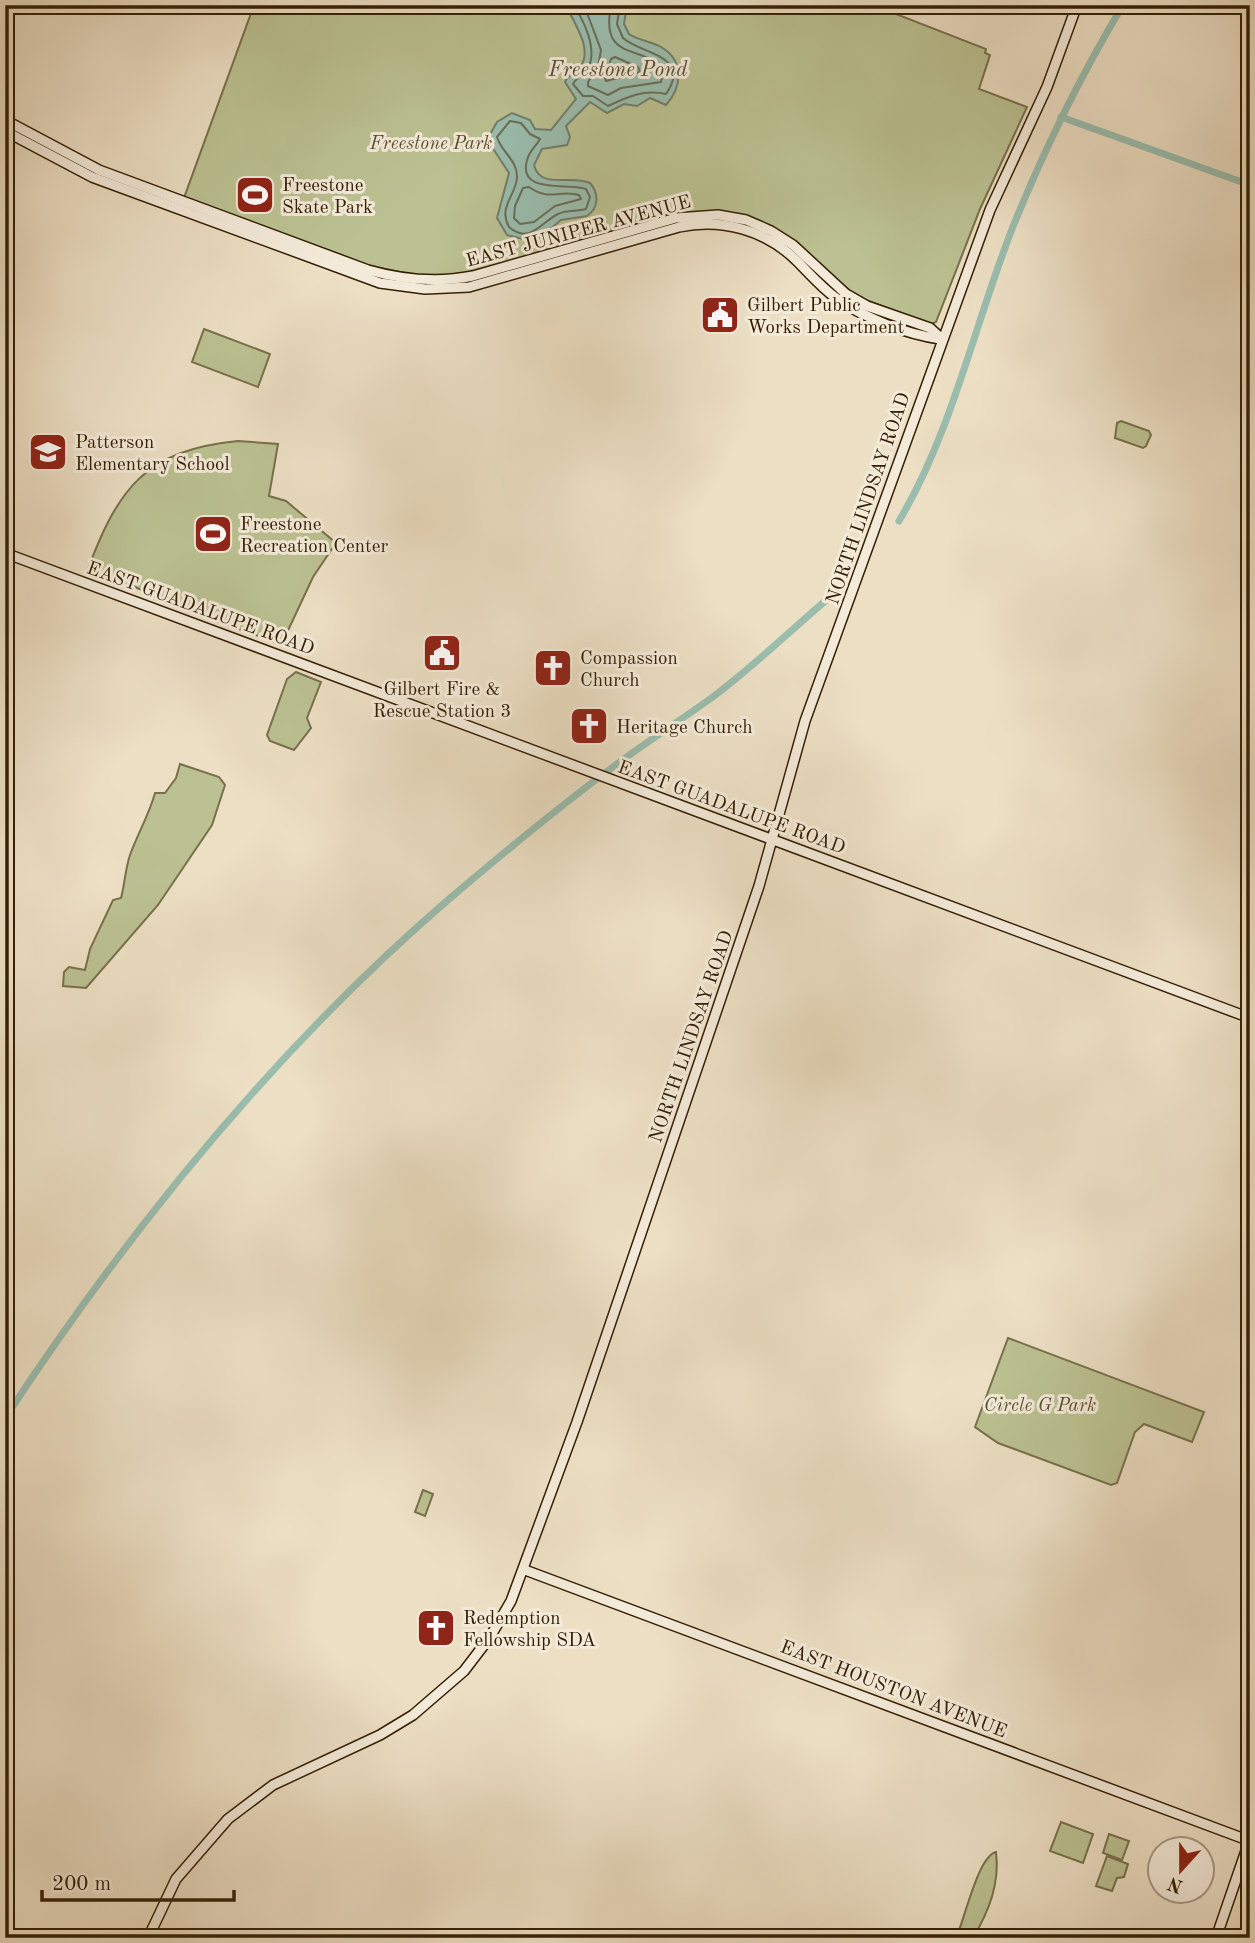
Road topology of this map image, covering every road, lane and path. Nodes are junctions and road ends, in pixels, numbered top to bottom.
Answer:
1 (1077, 5) edge
2 (5, 120) edge
3 (5, 131) edge
4 (182, 205) junction
5 (942, 339) junction
6 (5, 553) edge
7 (772, 839) junction
8 (1250, 1018) edge
9 (525, 1570) junction
10 (1250, 1840) edge
11 (148, 1938) edge
12 (1216, 1938) edge

1 - 5 main road, NORTH LINDSAY ROAD
2 - 4 main road, EAST JUNIPER AVENUE
3 - 4 main road, EAST JUNIPER AVENUE
4 - 5 main road, EAST JUNIPER AVENUE
5 - 7 main road, NORTH LINDSAY ROAD
6 - 7 main road, EAST GUADALUPE ROAD
7 - 8 main road, EAST GUADALUPE ROAD
7 - 9 main road, NORTH LINDSAY ROAD
9 - 10 main road, EAST HOUSTON AVENUE
9 - 11 main road, NORTH LINDSAY ROAD
10 - 12 main road

